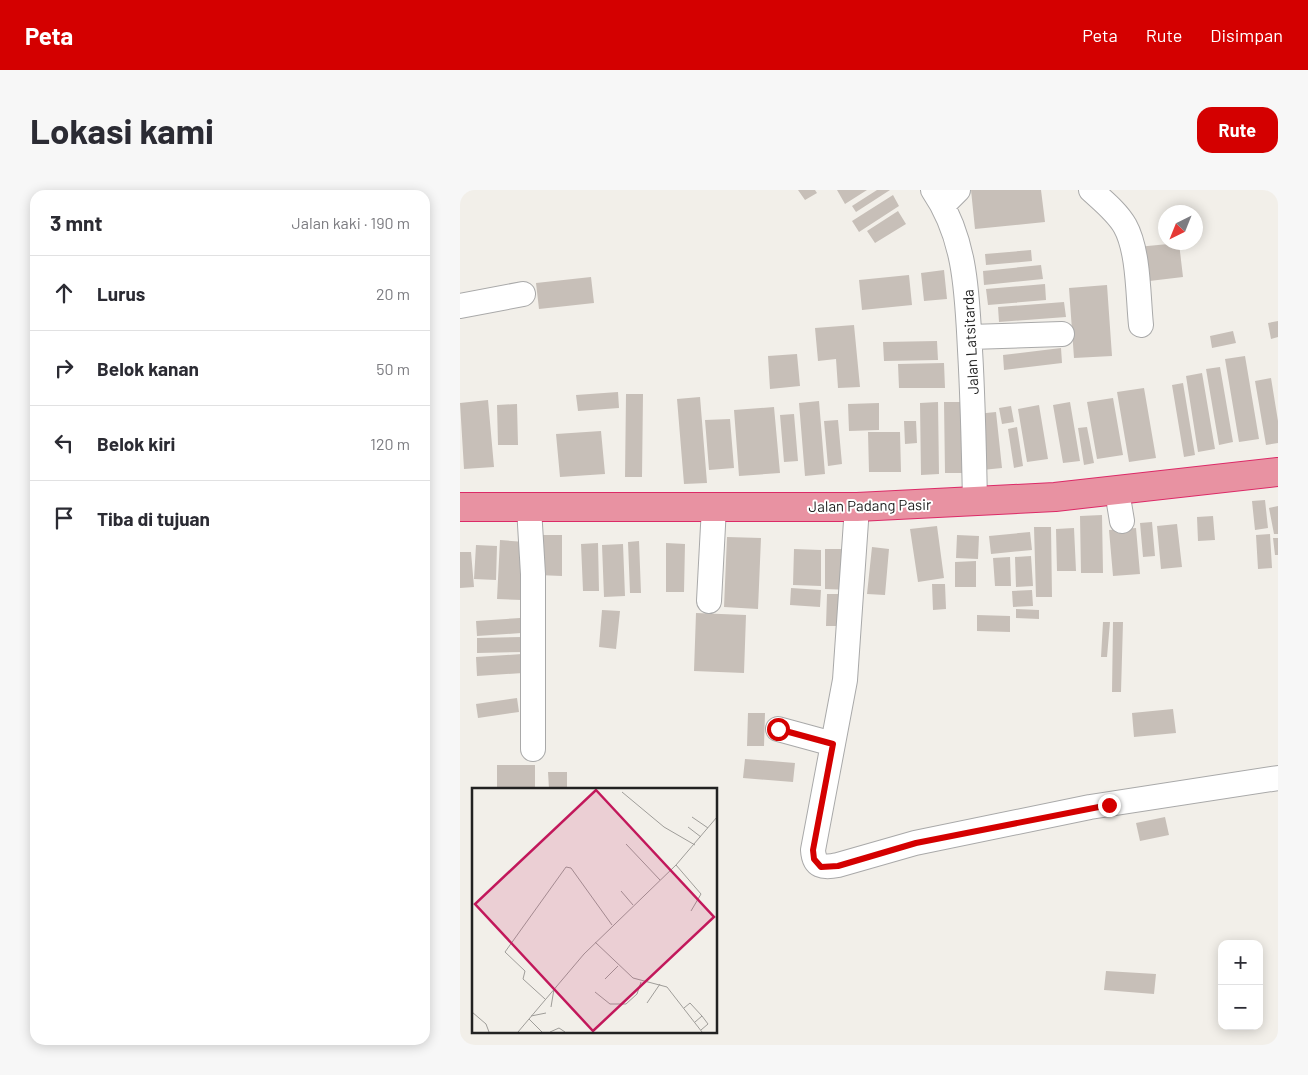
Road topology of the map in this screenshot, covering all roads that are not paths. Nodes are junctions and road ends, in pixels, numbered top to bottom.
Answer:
1 (1091, 190) edge
2 (945, 195) edge
3 (523, 294) dead end
4 (460, 306) edge
5 (1141, 325) dead end
6 (1062, 334) dead end
7 (970, 336) junction
8 (1278, 472) edge
9 (1117, 491) junction
10 (975, 502) junction
11 (460, 506) edge
12 (714, 507) junction
13 (857, 507) junction
14 (529, 508) junction
15 (1122, 521) dead end
16 (709, 601) dead end
17 (778, 729) dead end
18 (833, 744) junction
19 (533, 749) dead end
20 (1278, 778) edge

1 - 5 street
2 - 7 street, Jalan Latsitarda
3 - 4 street
6 - 7 street
7 - 10 street, Jalan Latsitarda
8 - 9 highway, Jalan Padang Pasir
9 - 10 highway, Jalan Padang Pasir
9 - 15 street
10 - 13 highway, Jalan Padang Pasir
11 - 14 highway, Jalan Padang Pasir
12 - 13 highway, Jalan Padang Pasir
12 - 14 highway, Jalan Padang Pasir
12 - 16 street
13 - 18 street
14 - 19 street
17 - 18 street
18 - 20 street

